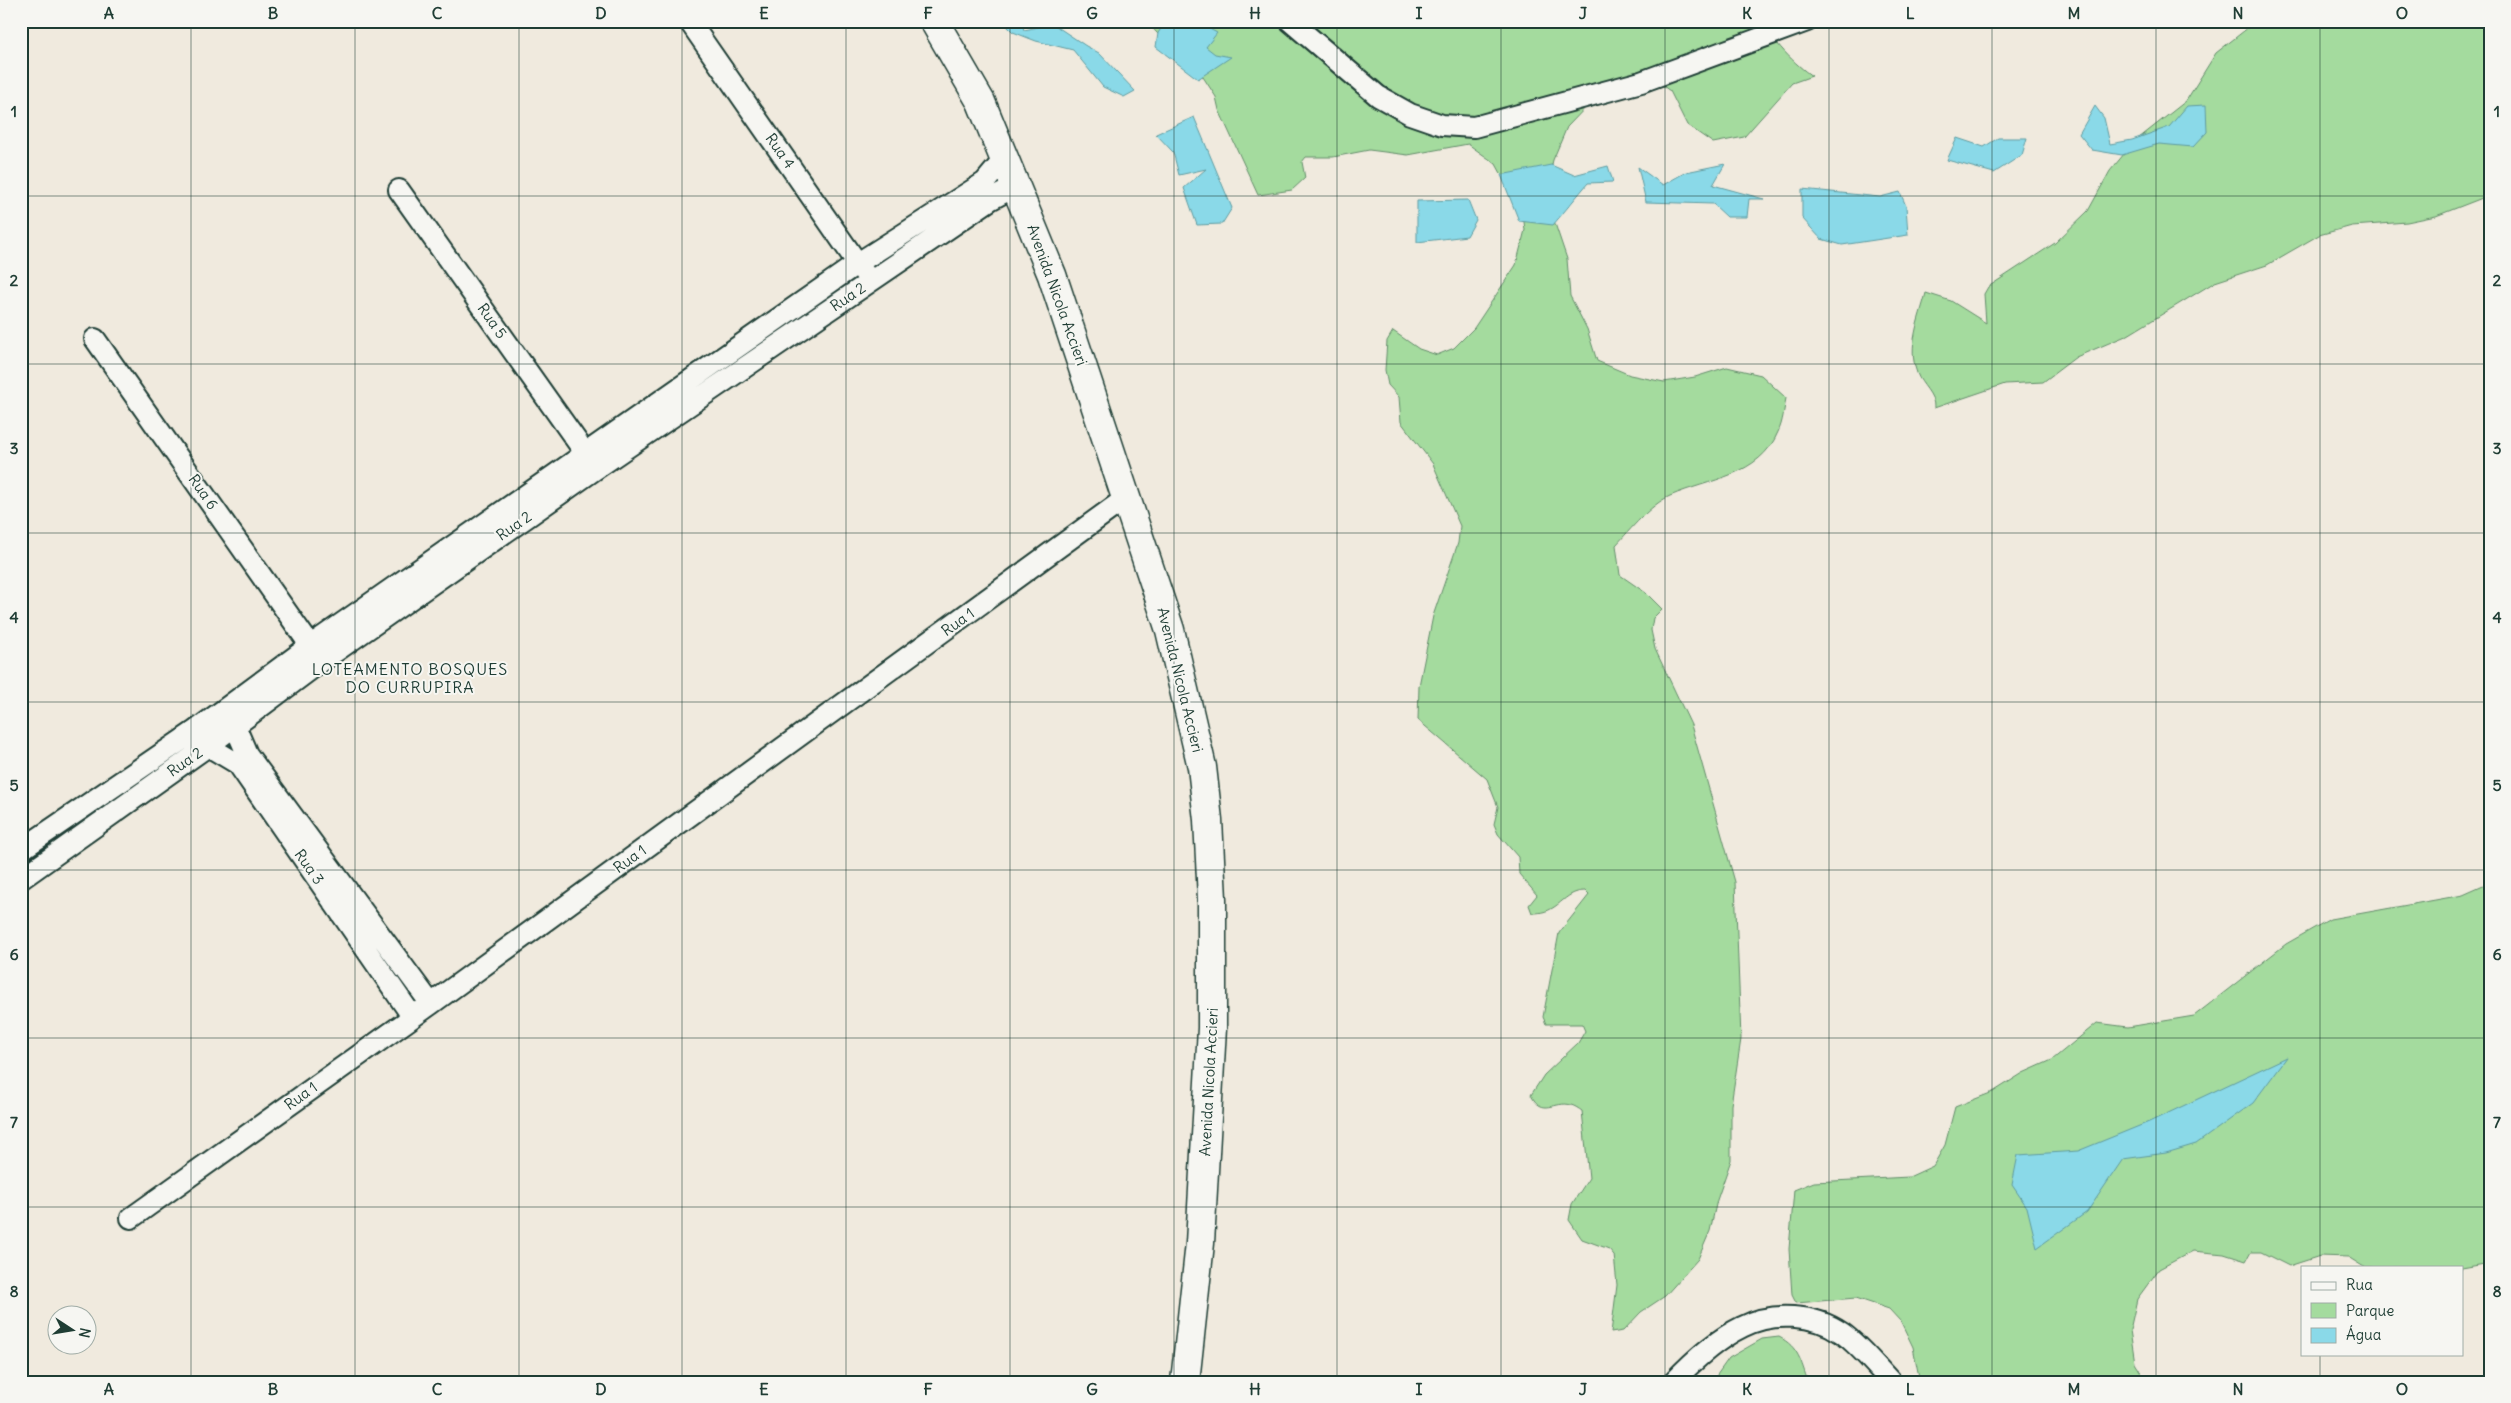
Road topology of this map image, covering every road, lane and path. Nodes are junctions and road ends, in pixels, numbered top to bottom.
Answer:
1 (689, 21) edge
2 (934, 21) edge
3 (1290, 21) edge
4 (1807, 21) edge
5 (1005, 158) junction
6 (1016, 186) junction
7 (399, 190) dead end
8 (858, 263) junction
9 (870, 282) junction
10 (95, 339) dead end
11 (591, 461) junction
12 (1126, 498) junction
13 (310, 645) junction
14 (322, 661) junction
15 (223, 710) junction
16 (235, 726) junction
17 (195, 731) junction
18 (208, 746) junction
19 (25, 840) edge
20 (45, 862) junction
21 (21, 879) edge
22 (431, 1004) junction
23 (412, 1016) junction
24 (131, 1218) dead end
25 (1185, 1382) edge
26 (1673, 1382) edge
27 (1891, 1382) edge

1 - 8 street, Rua 4
2 - 5 street, Avenida Nicola Accieri
3 - 4 street
5 - 6 street, Avenida Nicola Accieri
5 - 8 street, Rua 2
6 - 9 street, Rua 2
6 - 12 street, Avenida Nicola Accieri
7 - 11 street, Rua 5
8 - 9 street, Rua 4
8 - 11 street, Rua 2
9 - 11 street, Rua 2
10 - 13 street, Rua 6
11 - 13 street, Rua 2
11 - 14 street, Rua 2
12 - 22 street, Rua 1
12 - 25 street, Avenida Nicola Accieri
13 - 14 street, Rua 6
13 - 15 street, Rua 2
14 - 16 street, Rua 2
15 - 16 street, Rua 3
15 - 17 street, Rua 2
16 - 18 street, Rua 2
16 - 22 street, Rua 3
17 - 18 street, Rua 3
17 - 19 street, Rua 2
18 - 20 street, Rua 2
18 - 23 street, Rua 3
19 - 20 street
20 - 21 street, Rua 2
22 - 23 street, Rua 1
23 - 24 street, Rua 1
26 - 27 street

